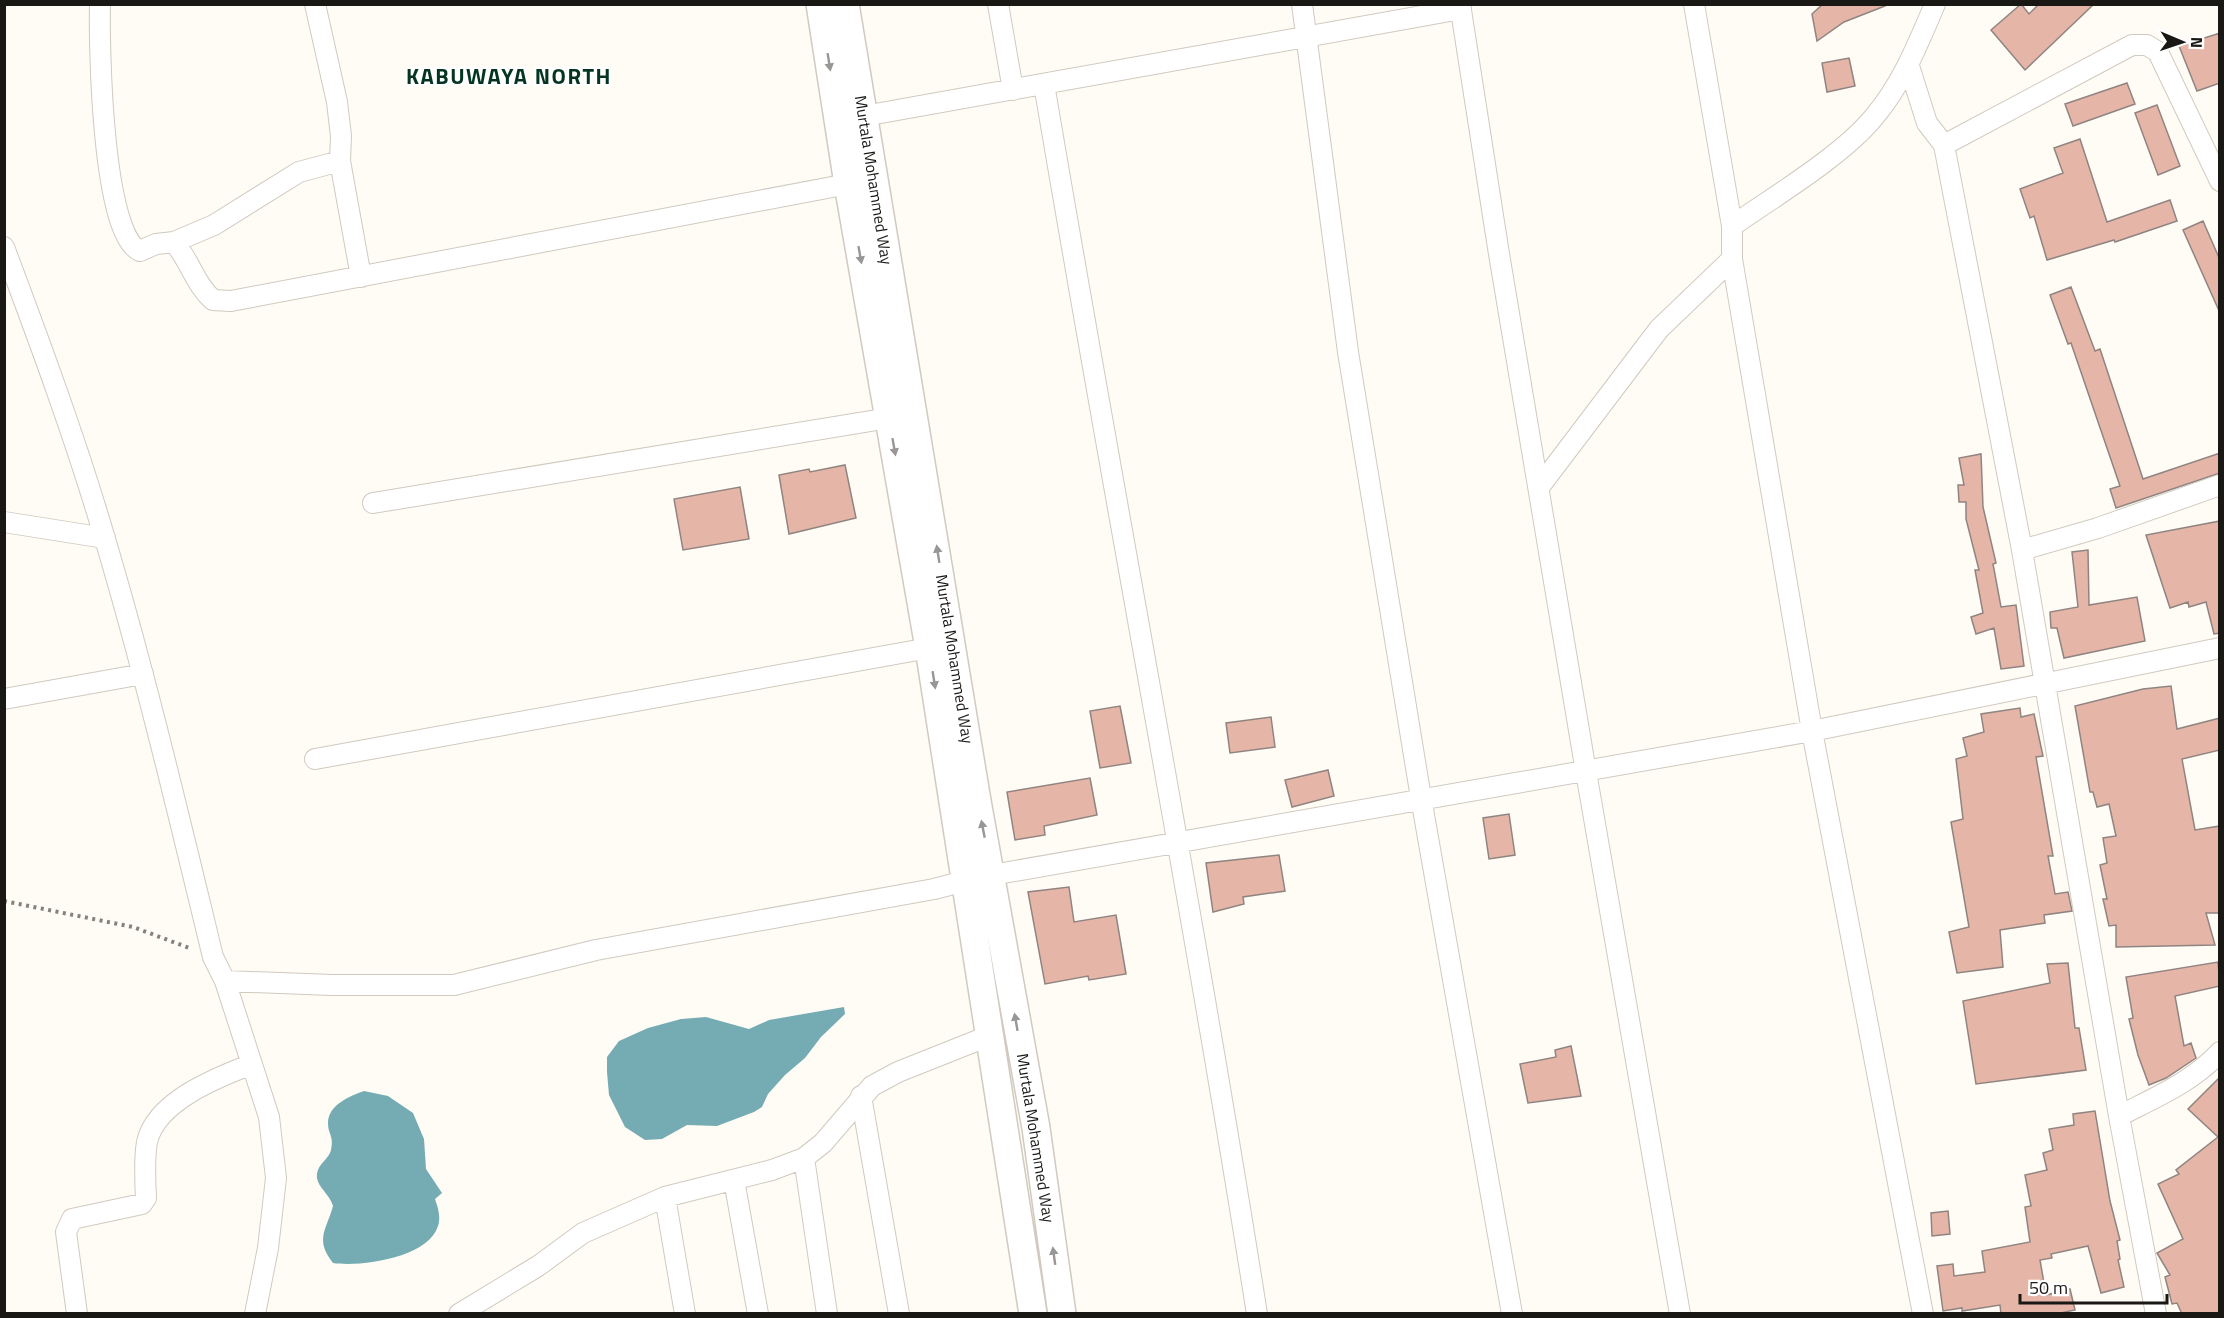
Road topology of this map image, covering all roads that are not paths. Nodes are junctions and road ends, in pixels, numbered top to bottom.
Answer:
1 (100, 4) edge
2 (315, 4) edge
3 (820, 4) edge
4 (845, 4) edge
5 (998, 4) edge
6 (1302, 4) edge
7 (1694, 4) edge
8 (1935, 4) edge
9 (1461, 7) edge
10 (1308, 38) junction
11 (1909, 66) junction
12 (1044, 84) junction
13 (1013, 90) junction
14 (864, 116) junction
15 (1944, 145) junction
16 (340, 161) junction
17 (2220, 181) edge
18 (848, 184) junction
19 (1732, 226) junction
20 (174, 242) junction
21 (4, 247) edge
22 (1732, 259) junction
23 (361, 277) junction
24 (889, 418) junction
25 (2220, 485) edge
26 (1540, 486) junction
27 (373, 503) dead end
28 (4, 522) edge
29 (105, 538) junction
30 (2022, 550) junction
31 (929, 648) junction
32 (2220, 648) edge
33 (143, 674) junction
34 (2044, 684) junction
35 (4, 699) edge
36 (1812, 731) junction
37 (315, 759) dead end
38 (1586, 772) junction
39 (1420, 798) junction
40 (1179, 844) junction
41 (992, 875) junction
42 (965, 881) junction
43 (225, 981) junction
44 (991, 1035) junction
45 (2220, 1052) edge
46 (252, 1064) junction
47 (861, 1096) junction
48 (2119, 1116) junction
49 (804, 1158) junction
50 (734, 1180) junction
51 (665, 1197) junction
52 (77, 1314) edge
53 (255, 1314) edge
54 (459, 1314) edge
55 (685, 1314) edge
56 (758, 1314) edge
57 (827, 1314) edge
58 (899, 1314) edge
59 (1033, 1314) edge
60 (1062, 1314) edge
61 (1257, 1314) edge
62 (1512, 1314) edge
63 (1680, 1314) edge
64 (1923, 1314) edge
65 (2156, 1314) edge

1 - 20 street
2 - 16 street
3 -> 18 main road, Murtala Mohammed Way
4 - 14 main road, Murtala Mohammed Way
5 - 13 street
6 - 10 street
7 - 19 street
8 - 11 street
9 - 10 street
9 - 26 street
10 - 12 street
10 - 39 street
11 - 15 street
11 - 19 street
12 - 13 street
12 - 40 street
13 - 14 street
41 -> 14 main road, Murtala Mohammed Way
15 - 17 street
15 - 30 street
16 - 20 street
16 - 23 street
18 - 23 street
18 -> 24 main road, Murtala Mohammed Way
19 - 22 street
20 - 23 street
21 - 29 street
22 - 26 street
22 - 36 street
24 - 27 street
24 -> 31 main road, Murtala Mohammed Way
25 - 30 street
26 - 38 street
28 - 29 street
29 - 33 street
30 - 34 street
31 - 37 street
31 -> 42 main road, Murtala Mohammed Way
32 - 34 street
33 - 35 street
33 - 43 street
34 - 36 street
34 - 48 street
36 - 38 street
36 - 64 street
38 - 39 street
38 - 63 street
39 - 40 street
39 - 62 street
40 - 41 street
40 - 61 street
60 -> 41 main road, Murtala Mohammed Way
42 - 43 street
42 - 44 main road, Murtala Mohammed Way
43 - 46 street
44 - 47 street
44 - 59 main road, Murtala Mohammed Way
45 - 48 street
46 - 52 street
46 - 53 street
47 - 49 street
47 - 58 street
48 - 65 street
49 - 50 street
49 - 57 street
50 - 51 street
50 - 56 street
51 - 54 street
51 - 55 street

